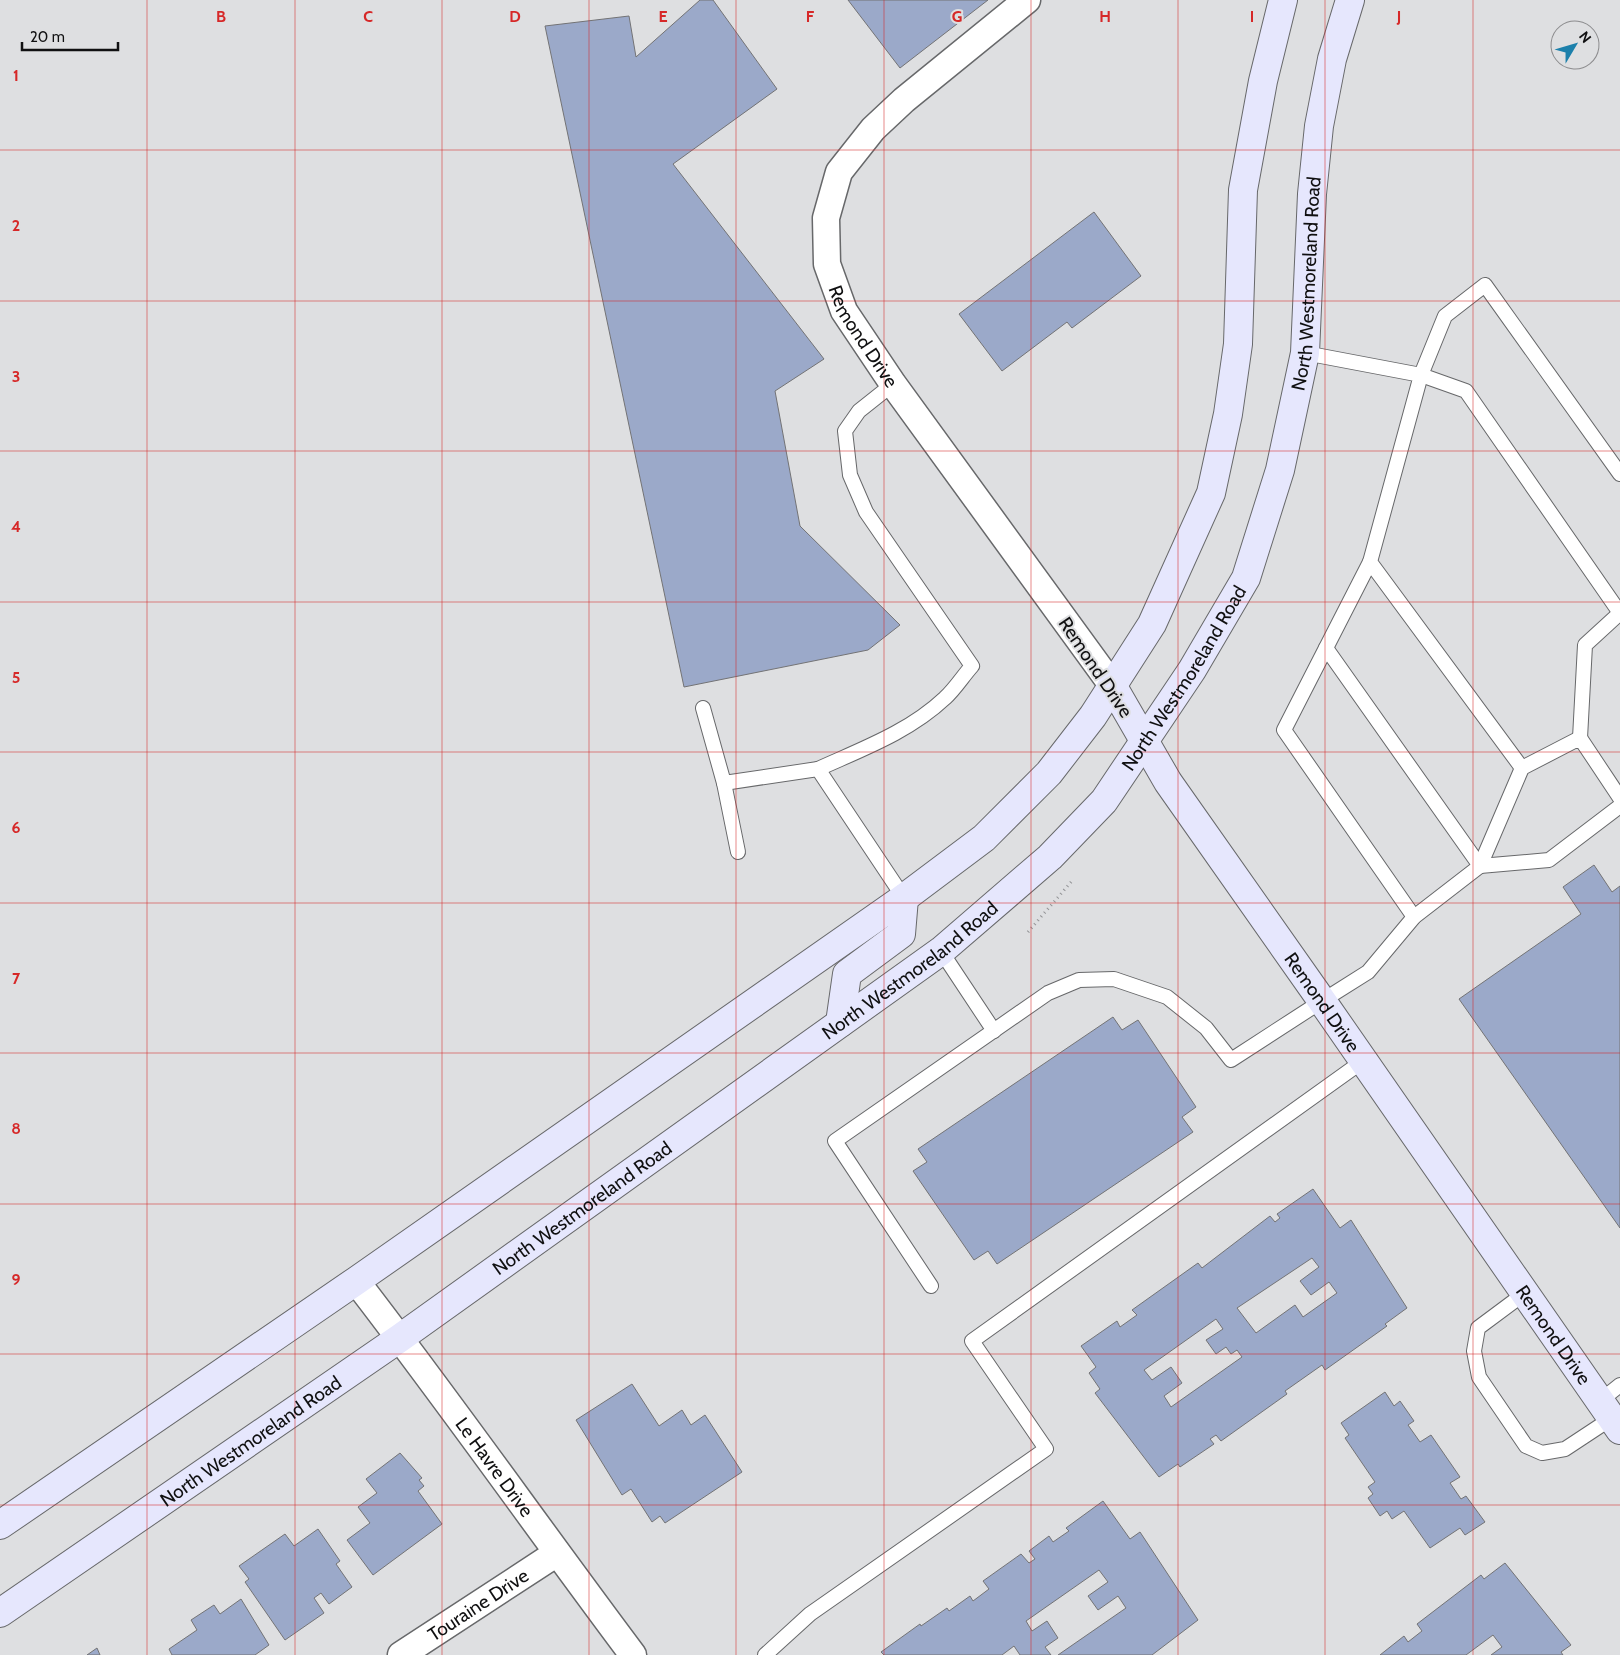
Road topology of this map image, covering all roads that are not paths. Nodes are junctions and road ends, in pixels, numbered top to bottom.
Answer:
1 (1027, 0) edge
2 (1283, 0) edge
3 (1350, 0) edge
4 (1305, 352) junction
5 (1420, 375) junction
6 (893, 384) junction
7 (1620, 474) edge
8 (1370, 562) junction
9 (1620, 613) edge
10 (1326, 648) junction
11 (1112, 685) junction
12 (703, 708) dead end
13 (1580, 738) junction
14 (1144, 740) junction
15 (1522, 768) junction
16 (818, 769) junction
17 (724, 783) junction
18 (1620, 798) edge
19 (1620, 806) edge
20 (738, 852) dead end
21 (1480, 866) junction
22 (904, 898) junction
23 (1414, 917) junction
24 (941, 951) junction
25 (1322, 1000) junction
26 (840, 1023) junction
27 (994, 1030) junction
28 (1363, 1061) junction
29 (356, 1281) junction
30 (931, 1286) dead end
31 (1525, 1293) junction
32 (400, 1338) junction
33 (1613, 1409) edge
34 (0, 1526) edge
35 (556, 1553) junction
36 (0, 1613) edge
37 (401, 1655) edge
38 (633, 1655) edge
39 (765, 1655) edge

1 - 6 street, Remond Drive
2 - 11 main road
3 - 4 main road, North Westmoreland Road
4 - 5 lane
4 - 14 main road, North Westmoreland Road
5 - 7 lane
5 - 8 lane
5 - 9 lane
6 - 11 street, Remond Drive
6 - 16 lane
8 - 10 lane
8 - 15 lane
9 - 13 lane
10 - 21 lane
10 - 23 lane
11 - 14 main road, Remond Drive
11 - 22 main road
12 - 17 lane
13 - 15 lane
13 - 18 lane
14 - 24 main road, North Westmoreland Road
14 - 25 main road, Remond Drive
15 - 21 lane
16 - 17 lane
16 - 22 lane
17 - 20 lane
19 - 21 lane
21 - 23 lane
22 - 26 main road
22 - 29 main road
23 - 25 lane
24 - 26 main road, North Westmoreland Road
24 - 27 lane
25 - 27 lane
25 - 28 main road, Remond Drive
26 - 32 main road, North Westmoreland Road
27 - 30 lane
28 - 31 main road, Remond Drive
28 - 39 lane
29 - 32 street, Le Havre Drive
29 - 34 main road
31 - 33 main road, Remond Drive
31 - 33 lane
32 - 35 street, Le Havre Drive
32 - 36 main road, North Westmoreland Road
35 - 37 street, Touraine Drive
35 - 38 street, Le Havre Drive

